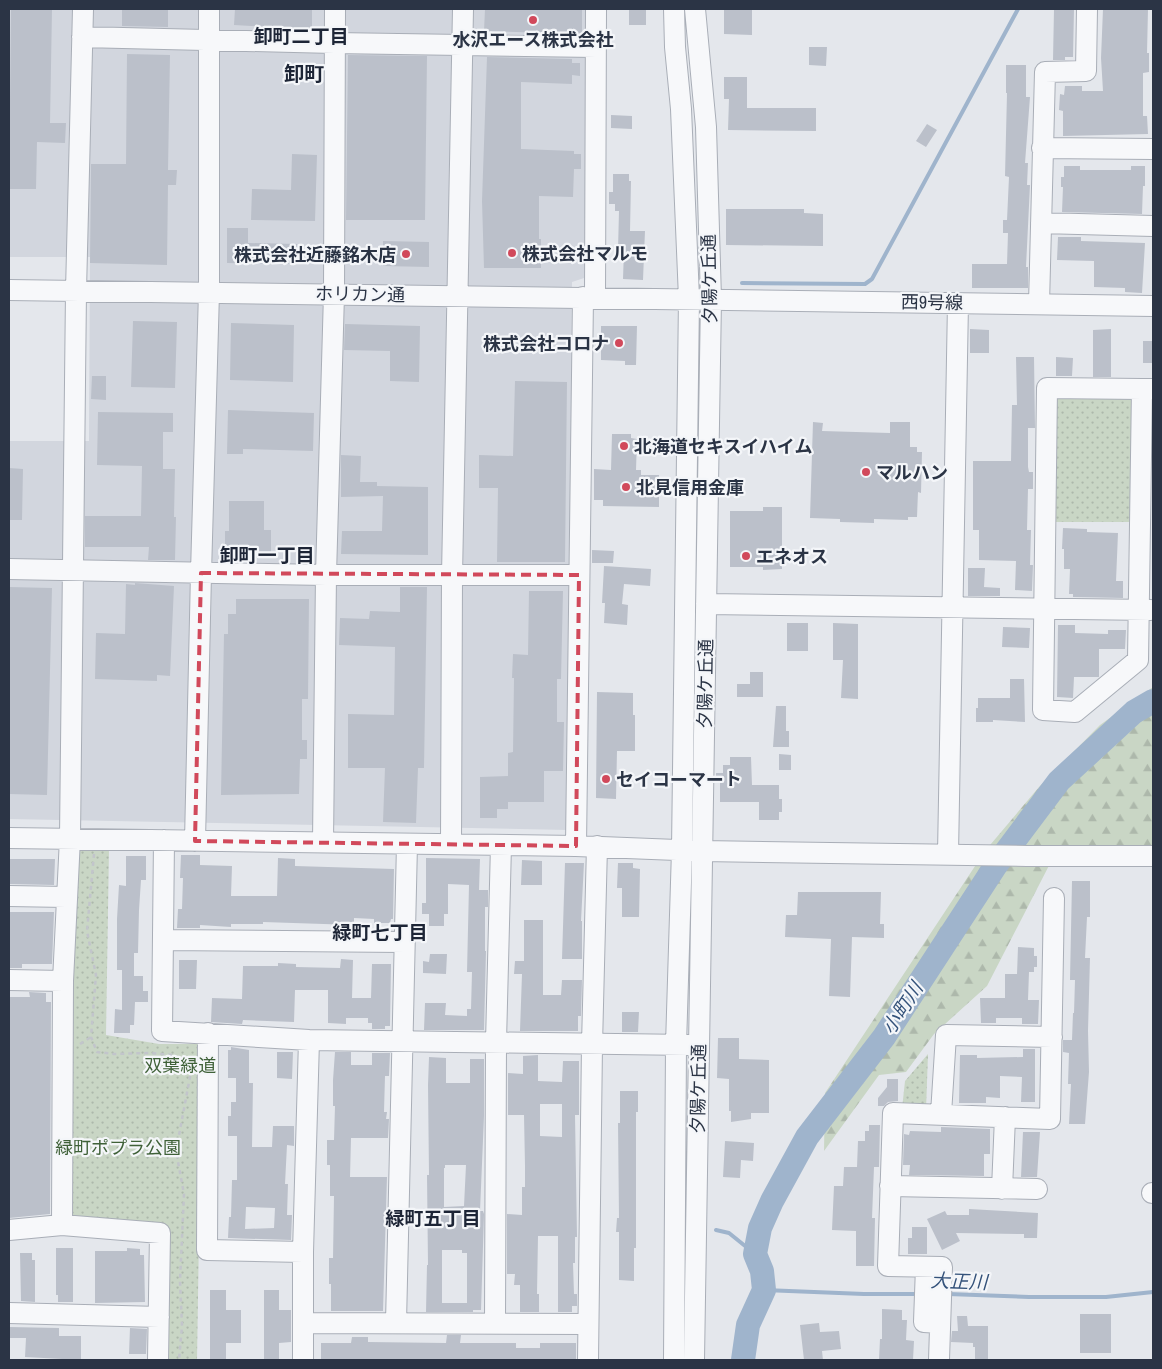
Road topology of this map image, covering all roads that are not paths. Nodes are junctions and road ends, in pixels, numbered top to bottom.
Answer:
1 (82, 9) edge
2 (209, 9) edge
3 (335, 9) edge
4 (463, 9) edge
5 (596, 9) edge
6 (674, 9) edge
7 (695, 9) edge
8 (1087, 9) edge
9 (82, 37) junction
10 (208, 39) junction
11 (334, 43) junction
12 (462, 45) junction
13 (596, 47) junction
14 (1042, 148) junction
15 (1153, 149) edge
16 (1041, 223) junction
17 (1153, 226) edge
18 (9, 290) edge
19 (76, 291) junction
20 (209, 292) junction
21 (334, 294) junction
22 (458, 295) junction
23 (589, 297) junction
24 (689, 298) junction
25 (711, 299) junction
26 (958, 302) junction
27 (1039, 304) junction
28 (1153, 306) edge
29 (1147, 389) edge
30 (9, 569) edge
31 (73, 571) junction
32 (201, 573) junction
33 (326, 575) junction
34 (579, 575) junction
35 (452, 576) junction
36 (706, 604) junction
37 (1043, 607) junction
38 (953, 608) junction
39 (1146, 610) edge
40 (9, 838) edge
41 (70, 838) junction
42 (164, 840) junction
43 (195, 841) junction
44 (323, 842) junction
45 (407, 844) junction
46 (451, 844) junction
47 (501, 845) junction
48 (576, 846) junction
49 (597, 846) junction
50 (682, 850) junction
51 (702, 850) junction
52 (948, 854) junction
53 (1153, 856) edge
54 (9, 896) edge
55 (66, 898) junction
56 (1054, 898) dead end
57 (163, 940) junction
58 (404, 942) junction
59 (9, 980) edge
60 (63, 981) junction
61 (208, 1033) junction
62 (1052, 1037) junction
63 (309, 1040) junction
64 (402, 1041) junction
65 (496, 1042) junction
66 (592, 1045) junction
67 (676, 1045) junction
68 (698, 1046) junction
69 (941, 1114) junction
70 (1005, 1117) junction
71 (890, 1186) junction
72 (1002, 1189) junction
73 (1037, 1189) dead end
74 (62, 1225) junction
75 (9, 1230) edge
76 (303, 1252) junction
77 (9, 1313) edge
78 (159, 1317) junction
79 (304, 1323) junction
80 (396, 1323) junction
81 (495, 1323) junction
82 (588, 1324) junction
83 (158, 1360) edge
84 (303, 1360) edge
85 (588, 1360) edge
86 (674, 1360) edge
87 (694, 1360) edge
88 (939, 1360) edge

1 - 9 street
2 - 10 street
3 - 11 street
4 - 12 street
5 - 13 street
6 - 24 street, 夕陽ケ丘通
7 - 25 street, 夕陽ケ丘通
8 - 14 street
9 - 10 street
9 - 19 street
10 - 11 street
10 - 20 street
11 - 12 street
11 - 21 street
12 - 13 street
12 - 22 street
13 - 23 street
14 - 15 street
14 - 16 street
16 - 17 street
16 - 27 street
18 - 19 street, ホリカン通
19 - 20 street, ホリカン通
19 - 31 street
20 - 21 street, ホリカン通
20 - 32 street
21 - 22 street, ホリカン通
21 - 33 street
22 - 23 street, ホリカン通
22 - 35 street
23 - 24 street, ホリカン通
23 - 34 street
24 - 25 street, ホリカン通
24 - 50 street, 夕陽ケ丘通
25 - 26 street, 西9号線
25 - 36 street, 夕陽ケ丘通
26 - 27 street, 西9号線
26 - 38 street
27 - 28 street, 西9号線
29 - 37 street
29 - 39 street
30 - 31 street
31 - 32 street
31 - 41 street
32 - 33 street
32 - 43 street
33 - 35 street
33 - 44 street
34 - 35 street
34 - 48 street
35 - 46 street
36 - 38 street
36 - 51 street, 夕陽ケ丘通
37 - 38 street
37 - 39 street
37 - 39 street
38 - 52 street
40 - 41 street
41 - 42 street
41 - 55 street
42 - 43 street
42 - 57 street
43 - 44 street
44 - 45 street
45 - 46 street
45 - 58 street
46 - 47 street
47 - 48 street
47 - 65 street
48 - 49 street
49 - 50 street
49 - 66 street
50 - 51 street
50 - 67 street, 夕陽ケ丘通
51 - 52 street
51 - 68 street, 夕陽ケ丘通
52 - 53 street
54 - 55 street
55 - 60 street
56 - 62 street
57 - 58 street
57 - 61 street
58 - 64 street
59 - 60 street
60 - 74 street
61 - 63 street
61 - 76 street
62 - 69 street
62 - 70 street
63 - 64 street
63 - 76 street
64 - 65 street
64 - 80 street
65 - 66 street
65 - 81 street
66 - 67 street
66 - 82 street
67 - 68 street
67 - 86 street, 夕陽ケ丘通
68 - 87 street, 夕陽ケ丘通
69 - 70 street
69 - 71 street
70 - 72 street
71 - 72 street
71 - 88 street
72 - 73 street
74 - 75 street
74 - 78 street
76 - 79 street
77 - 78 street
78 - 83 street
79 - 80 street
79 - 84 street
80 - 81 street
81 - 82 street
82 - 85 street

